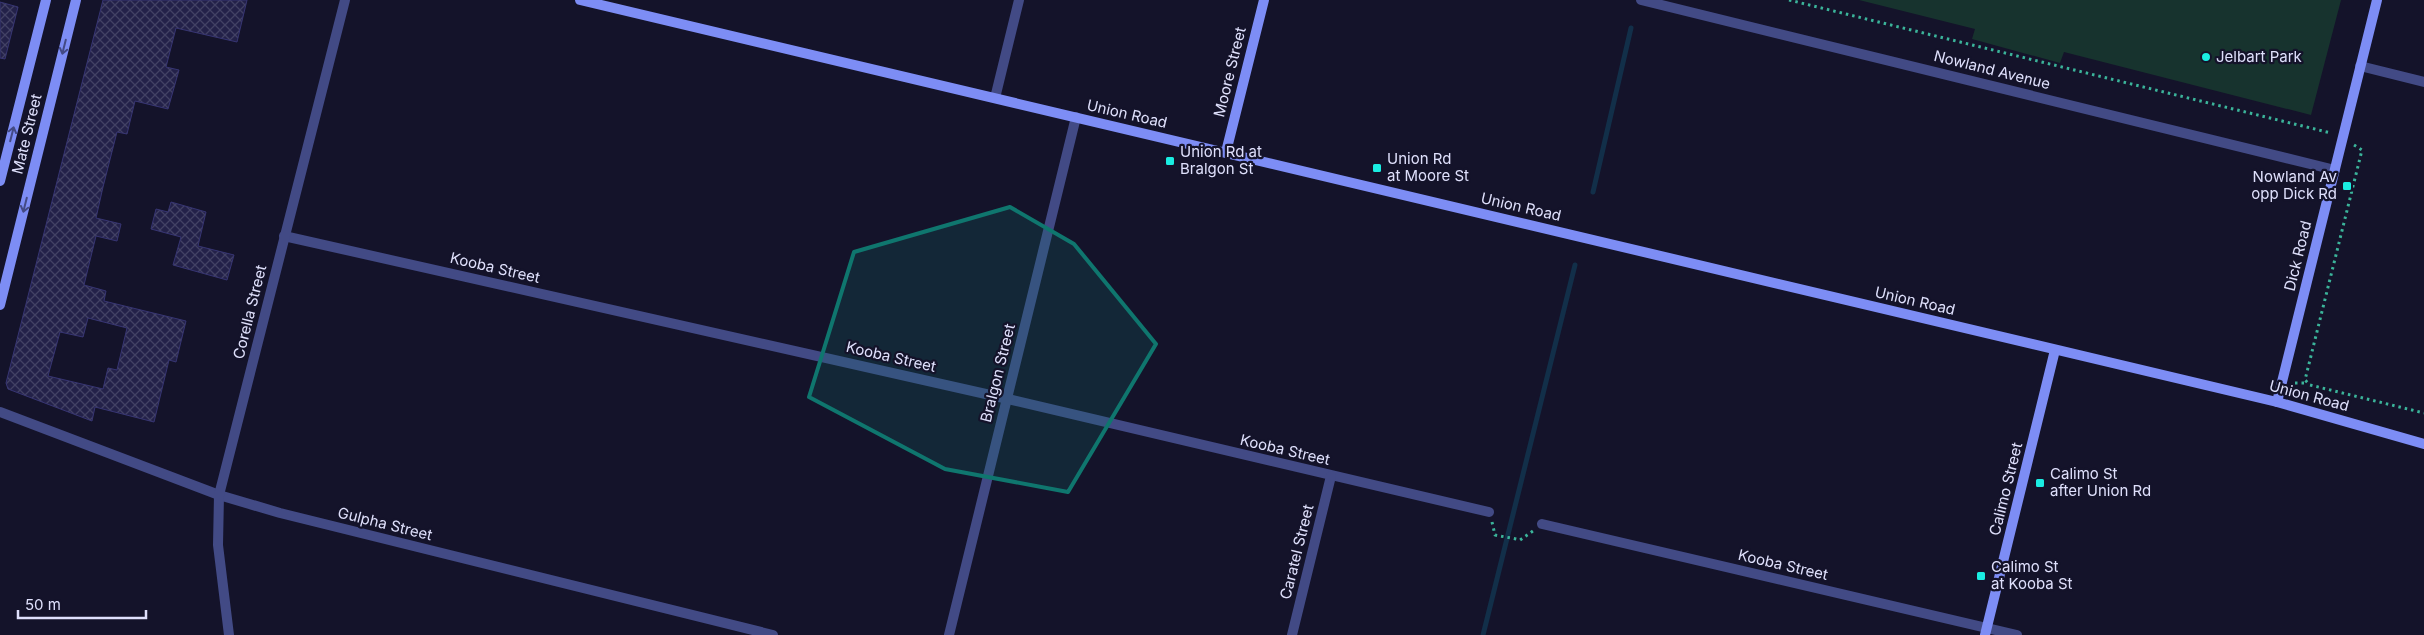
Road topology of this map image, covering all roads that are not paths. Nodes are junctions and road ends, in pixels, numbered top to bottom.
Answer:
1 (46, 0) edge
2 (76, 0) edge
3 (345, 0) edge
4 (580, 0) edge
5 (1019, 0) edge
6 (1264, 0) edge
7 (1642, 0) edge
8 (2377, 0) edge
9 (2360, 66) junction
10 (2424, 82) edge
11 (995, 98) junction
12 (1076, 117) junction
13 (1226, 152) junction
14 (2335, 170) junction
15 (0, 181) edge
16 (284, 236) junction
17 (0, 305) edge
18 (2056, 350) junction
19 (1008, 399) junction
20 (2277, 402) junction
21 (0, 412) edge
22 (2424, 444) edge
23 (1331, 476) junction
24 (219, 495) junction
25 (1489, 512) dead end
26 (1542, 524) road end
27 (1986, 631) edge
28 (229, 635) edge
29 (773, 635) edge
30 (949, 635) edge
31 (1292, 635) edge
32 (2017, 635) edge

15 -> 1 main road, Mate Street
2 -> 17 main road, Mate Street
3 - 16 street, Corella Street
4 - 11 main road, Union Road
5 - 11 street
6 - 13 main road, Moore Street
7 - 14 street, Nowland Avenue
8 - 9 main road, Dick Road
9 - 10 street
9 - 14 main road, Dick Road
11 - 12 main road, Union Road
12 - 13 main road, Union Road
12 - 19 street, Bralgon Street
13 - 18 main road, Union Road
14 - 20 main road, Dick Road
16 - 19 street, Kooba Street
16 - 24 street, Corella Street
18 - 20 main road, Union Road
18 - 27 main road, Calimo Street
19 - 23 street, Kooba Street
19 - 30 street, Bralgon Street
20 - 22 main road, Union Road
21 - 24 street, Gulpha Street
23 - 25 street, Kooba Street
23 - 31 street, Caratel Street
24 - 28 street, Corella Street
24 - 29 street, Gulpha Street
26 - 27 street, Kooba Street
27 - 32 street, Kooba Street

